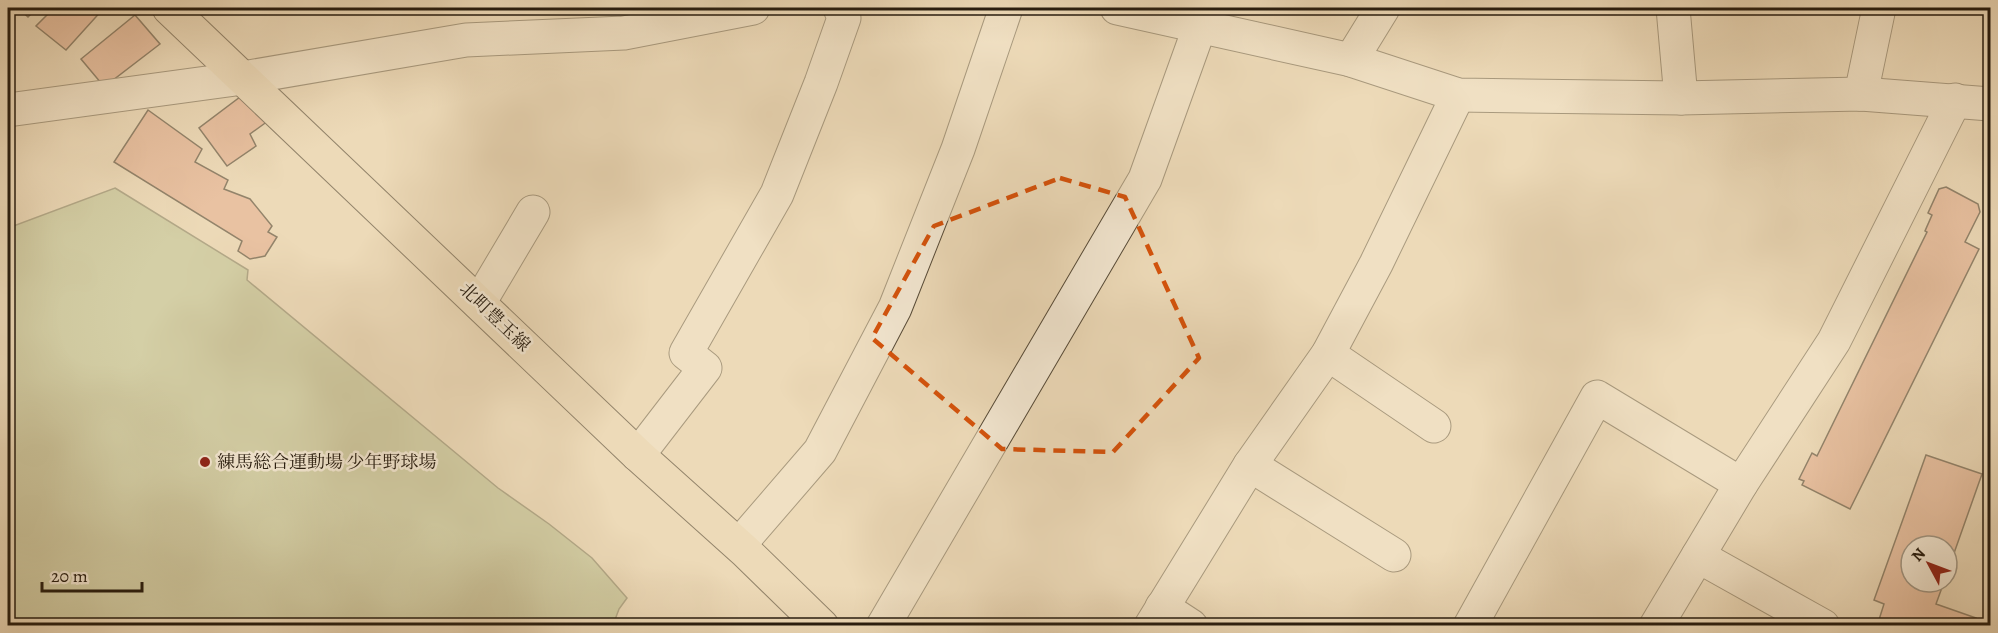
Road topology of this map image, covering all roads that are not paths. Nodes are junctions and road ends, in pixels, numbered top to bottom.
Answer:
1 (169, 8) edge
2 (753, 8) edge
3 (1006, 8) edge
4 (1117, 8) edge
5 (1383, 8) edge
6 (1672, 8) edge
7 (1879, 8) edge
8 (842, 13) edge
9 (1200, 26) junction
10 (1351, 60) junction
11 (243, 78) junction
12 (1861, 94) junction
13 (1458, 95) junction
14 (1681, 98) junction
15 (1955, 100) junction
16 (1990, 104) edge
17 (8, 110) edge
18 (533, 212) dead end
19 (479, 303) junction
20 (1328, 354) junction
21 (1434, 426) dead end
22 (638, 455) junction
23 (1250, 465) junction
24 (1741, 484) junction
25 (739, 545) junction
26 (1394, 555) dead end
27 (1698, 556) junction
28 (1156, 616) edge
29 (822, 626) edge
30 (883, 626) edge
31 (1191, 626) edge
32 (1470, 626) edge
33 (1656, 626) edge
34 (1823, 626) edge

1 - 11 main road, 北町豊玉線
2 - 11 street
3 - 25 street
4 - 9 street
5 - 10 street
6 - 14 street
7 - 12 street
8 - 22 street
9 - 10 street
9 - 30 street
10 - 13 street
11 - 17 street
11 - 19 main road, 北町豊玉線
12 - 14 street
12 - 15 street
13 - 14 street
13 - 20 street
15 - 16 street
15 - 24 street
18 - 19 street
19 - 22 main road, 北町豊玉線
20 - 21 street
20 - 23 street
22 - 25 main road, 北町豊玉線
23 - 26 street
23 - 28 street
24 - 27 street
24 - 32 street
25 - 29 main road, 北町豊玉線
27 - 33 street
27 - 34 street
28 - 31 street

